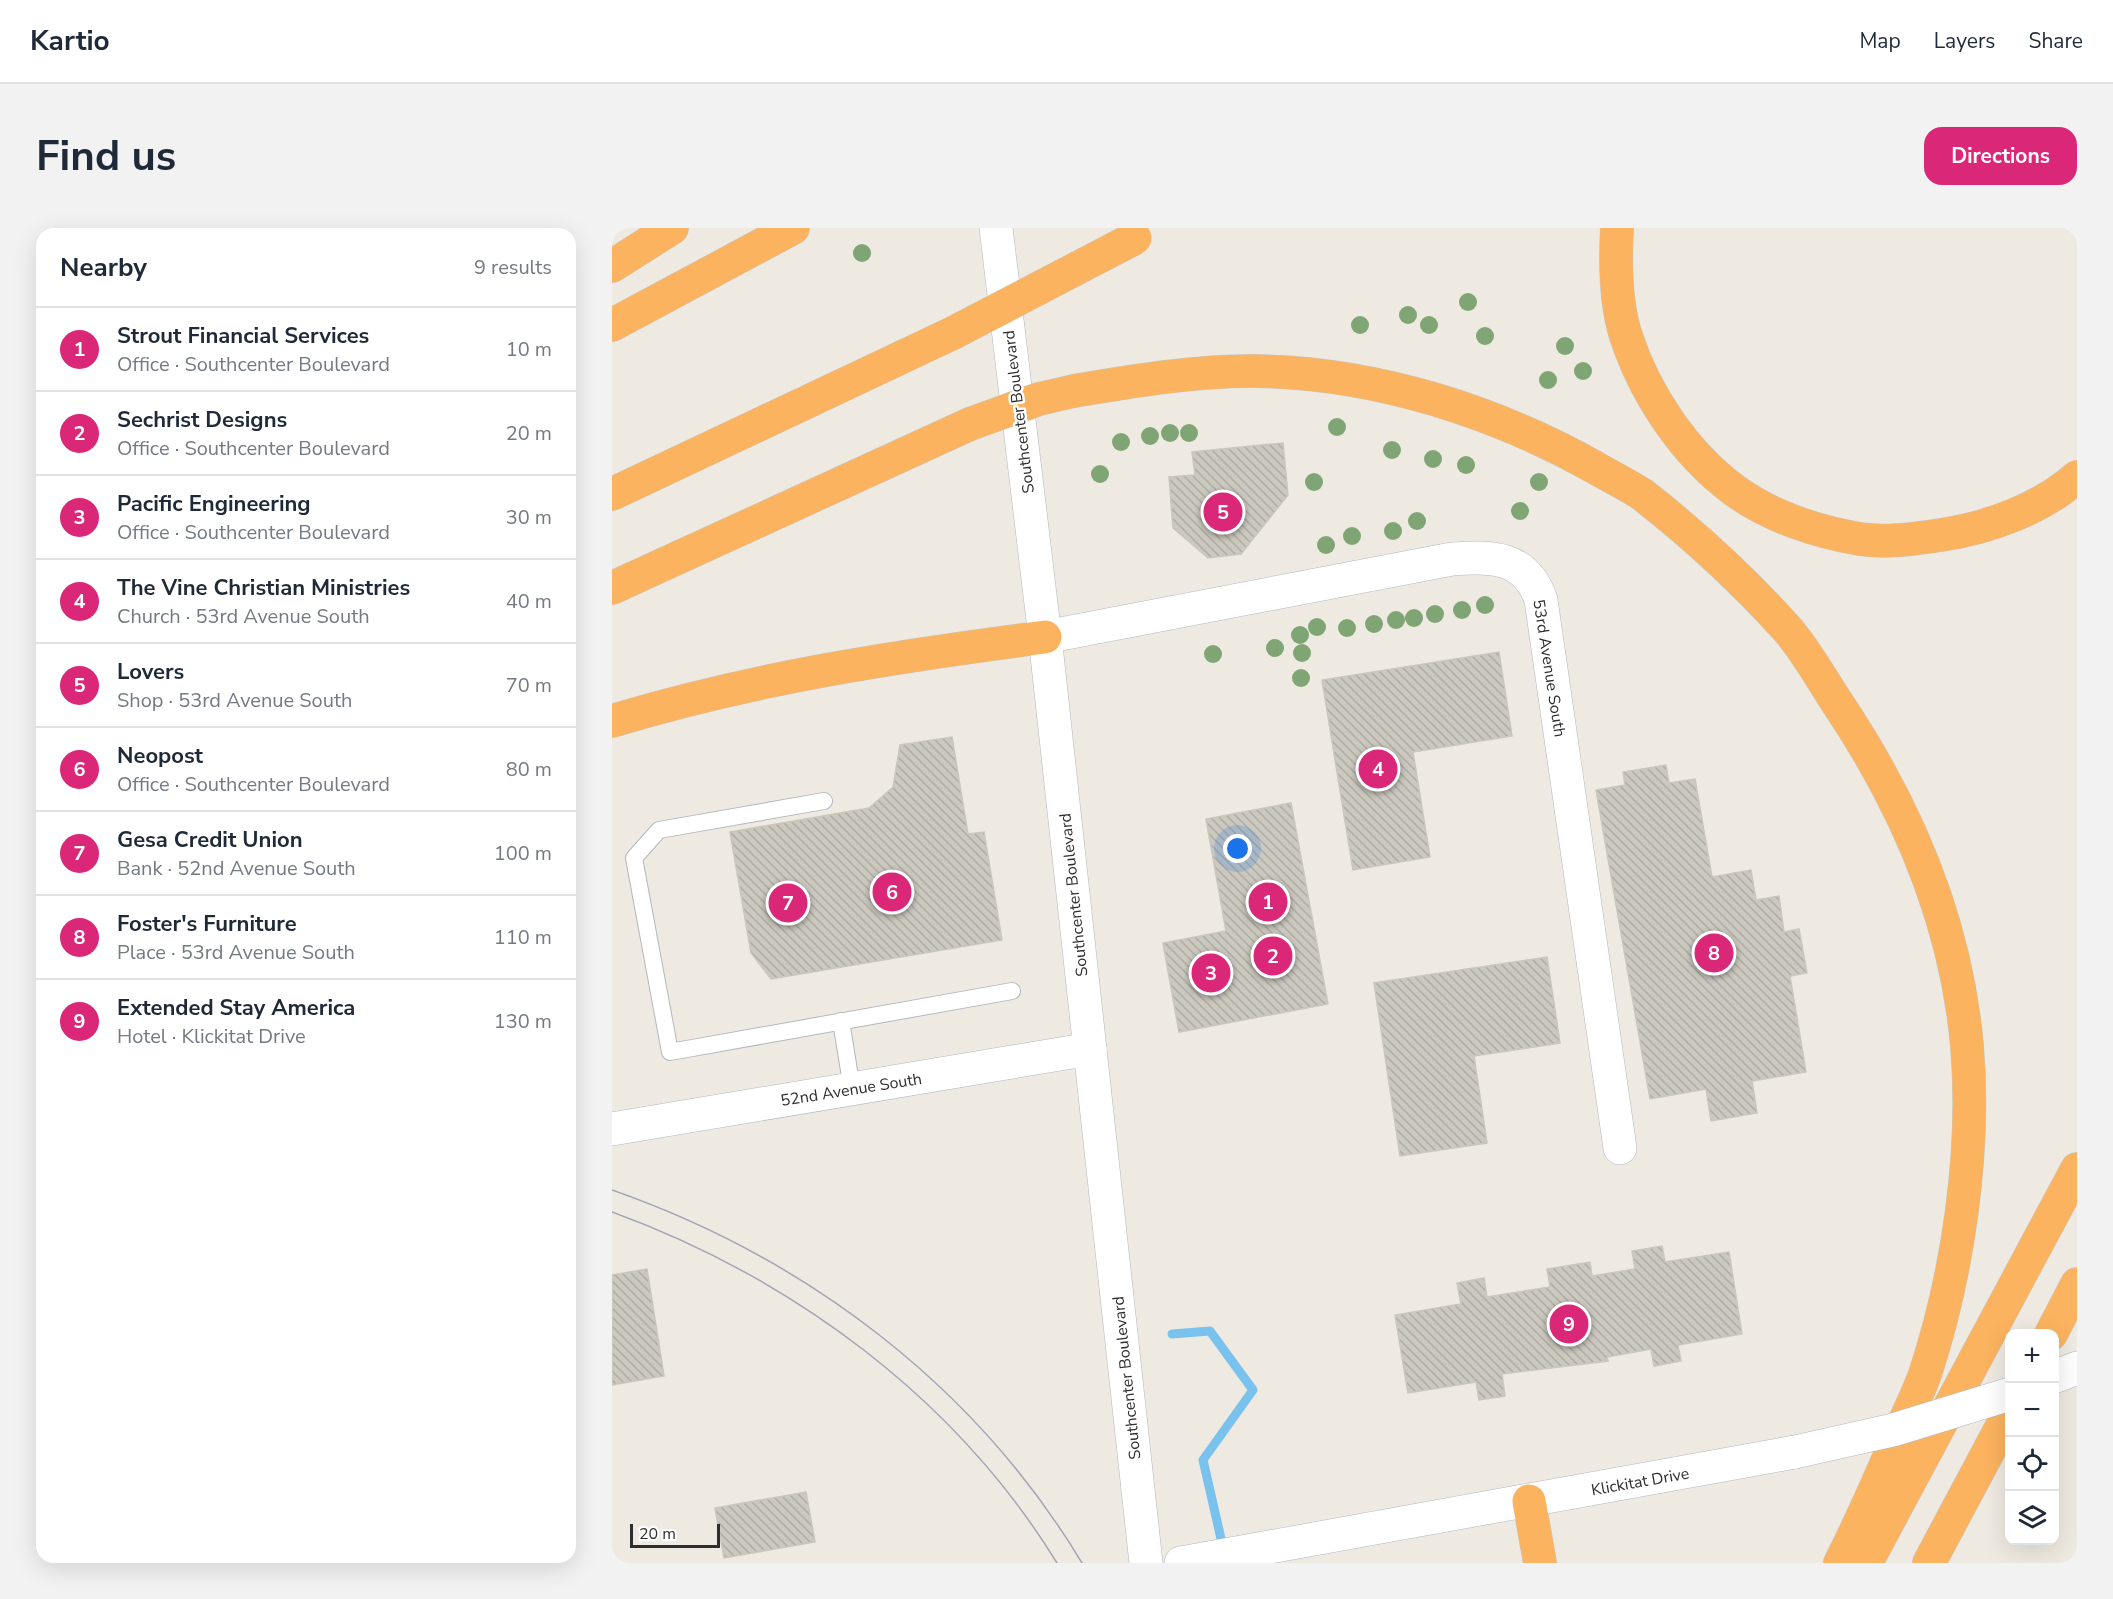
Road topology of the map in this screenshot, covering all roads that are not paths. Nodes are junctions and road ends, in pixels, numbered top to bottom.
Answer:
1 (672, 228) edge
2 (794, 228) edge
3 (996, 228) edge
4 (1617, 228) edge
5 (1149, 231) edge
6 (612, 266) edge
7 (612, 325) edge
8 (2077, 477) edge
9 (612, 494) edge
10 (612, 588) edge
11 (1045, 637) junction
12 (612, 721) edge
13 (824, 801) dead end
14 (1012, 991) dead end
15 (841, 1022) junction
16 (1090, 1049) junction
17 (852, 1089) junction
18 (612, 1129) edge
19 (1620, 1148) dead end
20 (2077, 1169) edge
21 (2077, 1284) edge
22 (2053, 1329) edge
23 (2077, 1368) edge
24 (2059, 1375) edge
25 (2005, 1396) edge
26 (2005, 1420) edge
27 (1530, 1501) junction
28 (1146, 1563) edge
29 (1181, 1563) edge
30 (1540, 1563) edge
31 (1840, 1563) edge
32 (1866, 1563) edge
33 (1929, 1563) edge

1 - 6 highway
2 - 7 highway
3 - 11 street, Southcenter Boulevard
4 - 8 highway
5 - 9 highway, bridge
10 - 31 highway, bridge
11 - 12 highway
11 - 16 street, Southcenter Boulevard
11 - 19 street, 53rd Avenue South
13 - 15 lane
14 - 15 lane
15 - 17 lane
16 - 17 street, 52nd Avenue South
16 - 28 street, Southcenter Boulevard
17 - 18 street, 52nd Avenue South
20 - 32 highway
21 - 22 highway
23 - 24 street
25 - 27 street, Klickitat Drive, bridge
26 - 33 highway
27 - 29 street, Klickitat Drive
27 - 30 highway

